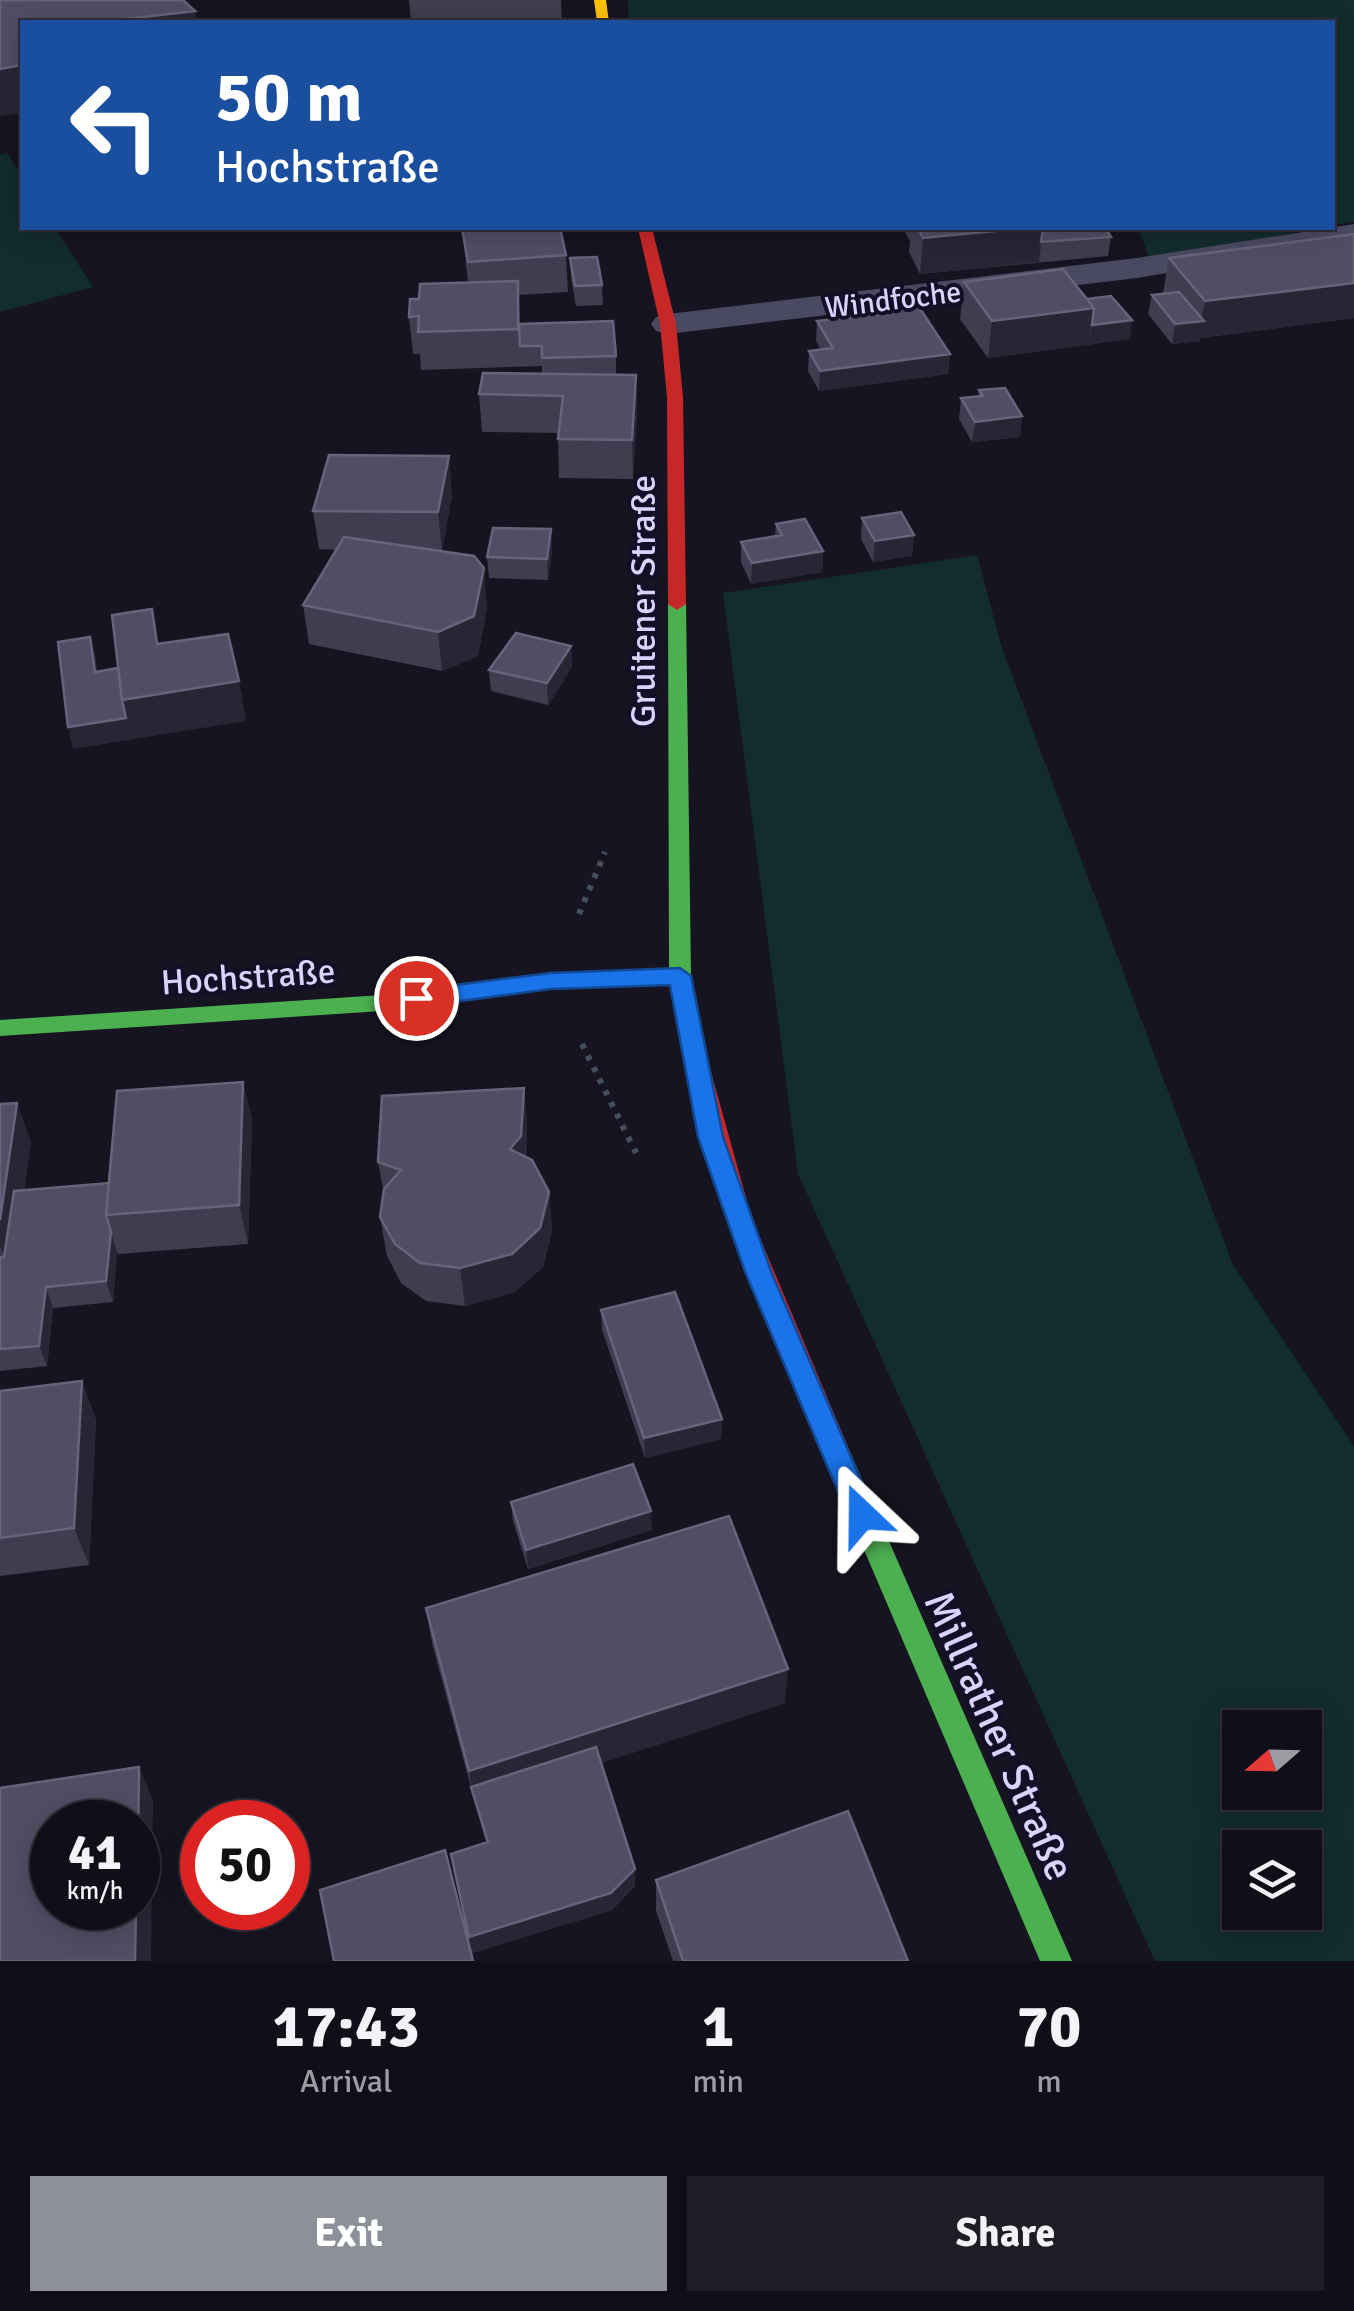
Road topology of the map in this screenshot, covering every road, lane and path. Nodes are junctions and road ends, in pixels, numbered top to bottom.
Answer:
1 (644, 230) edge
2 (1354, 233) edge
3 (668, 324) junction
4 (680, 976) junction
5 (0, 1028) edge
6 (1056, 1961) edge

1 - 3 main road, Gruitener Straße
2 - 3 lane, Windfoche
3 - 4 main road, Gruitener Straße
4 - 5 main road, Hochstraße
4 - 6 main road, Millrather Straße

